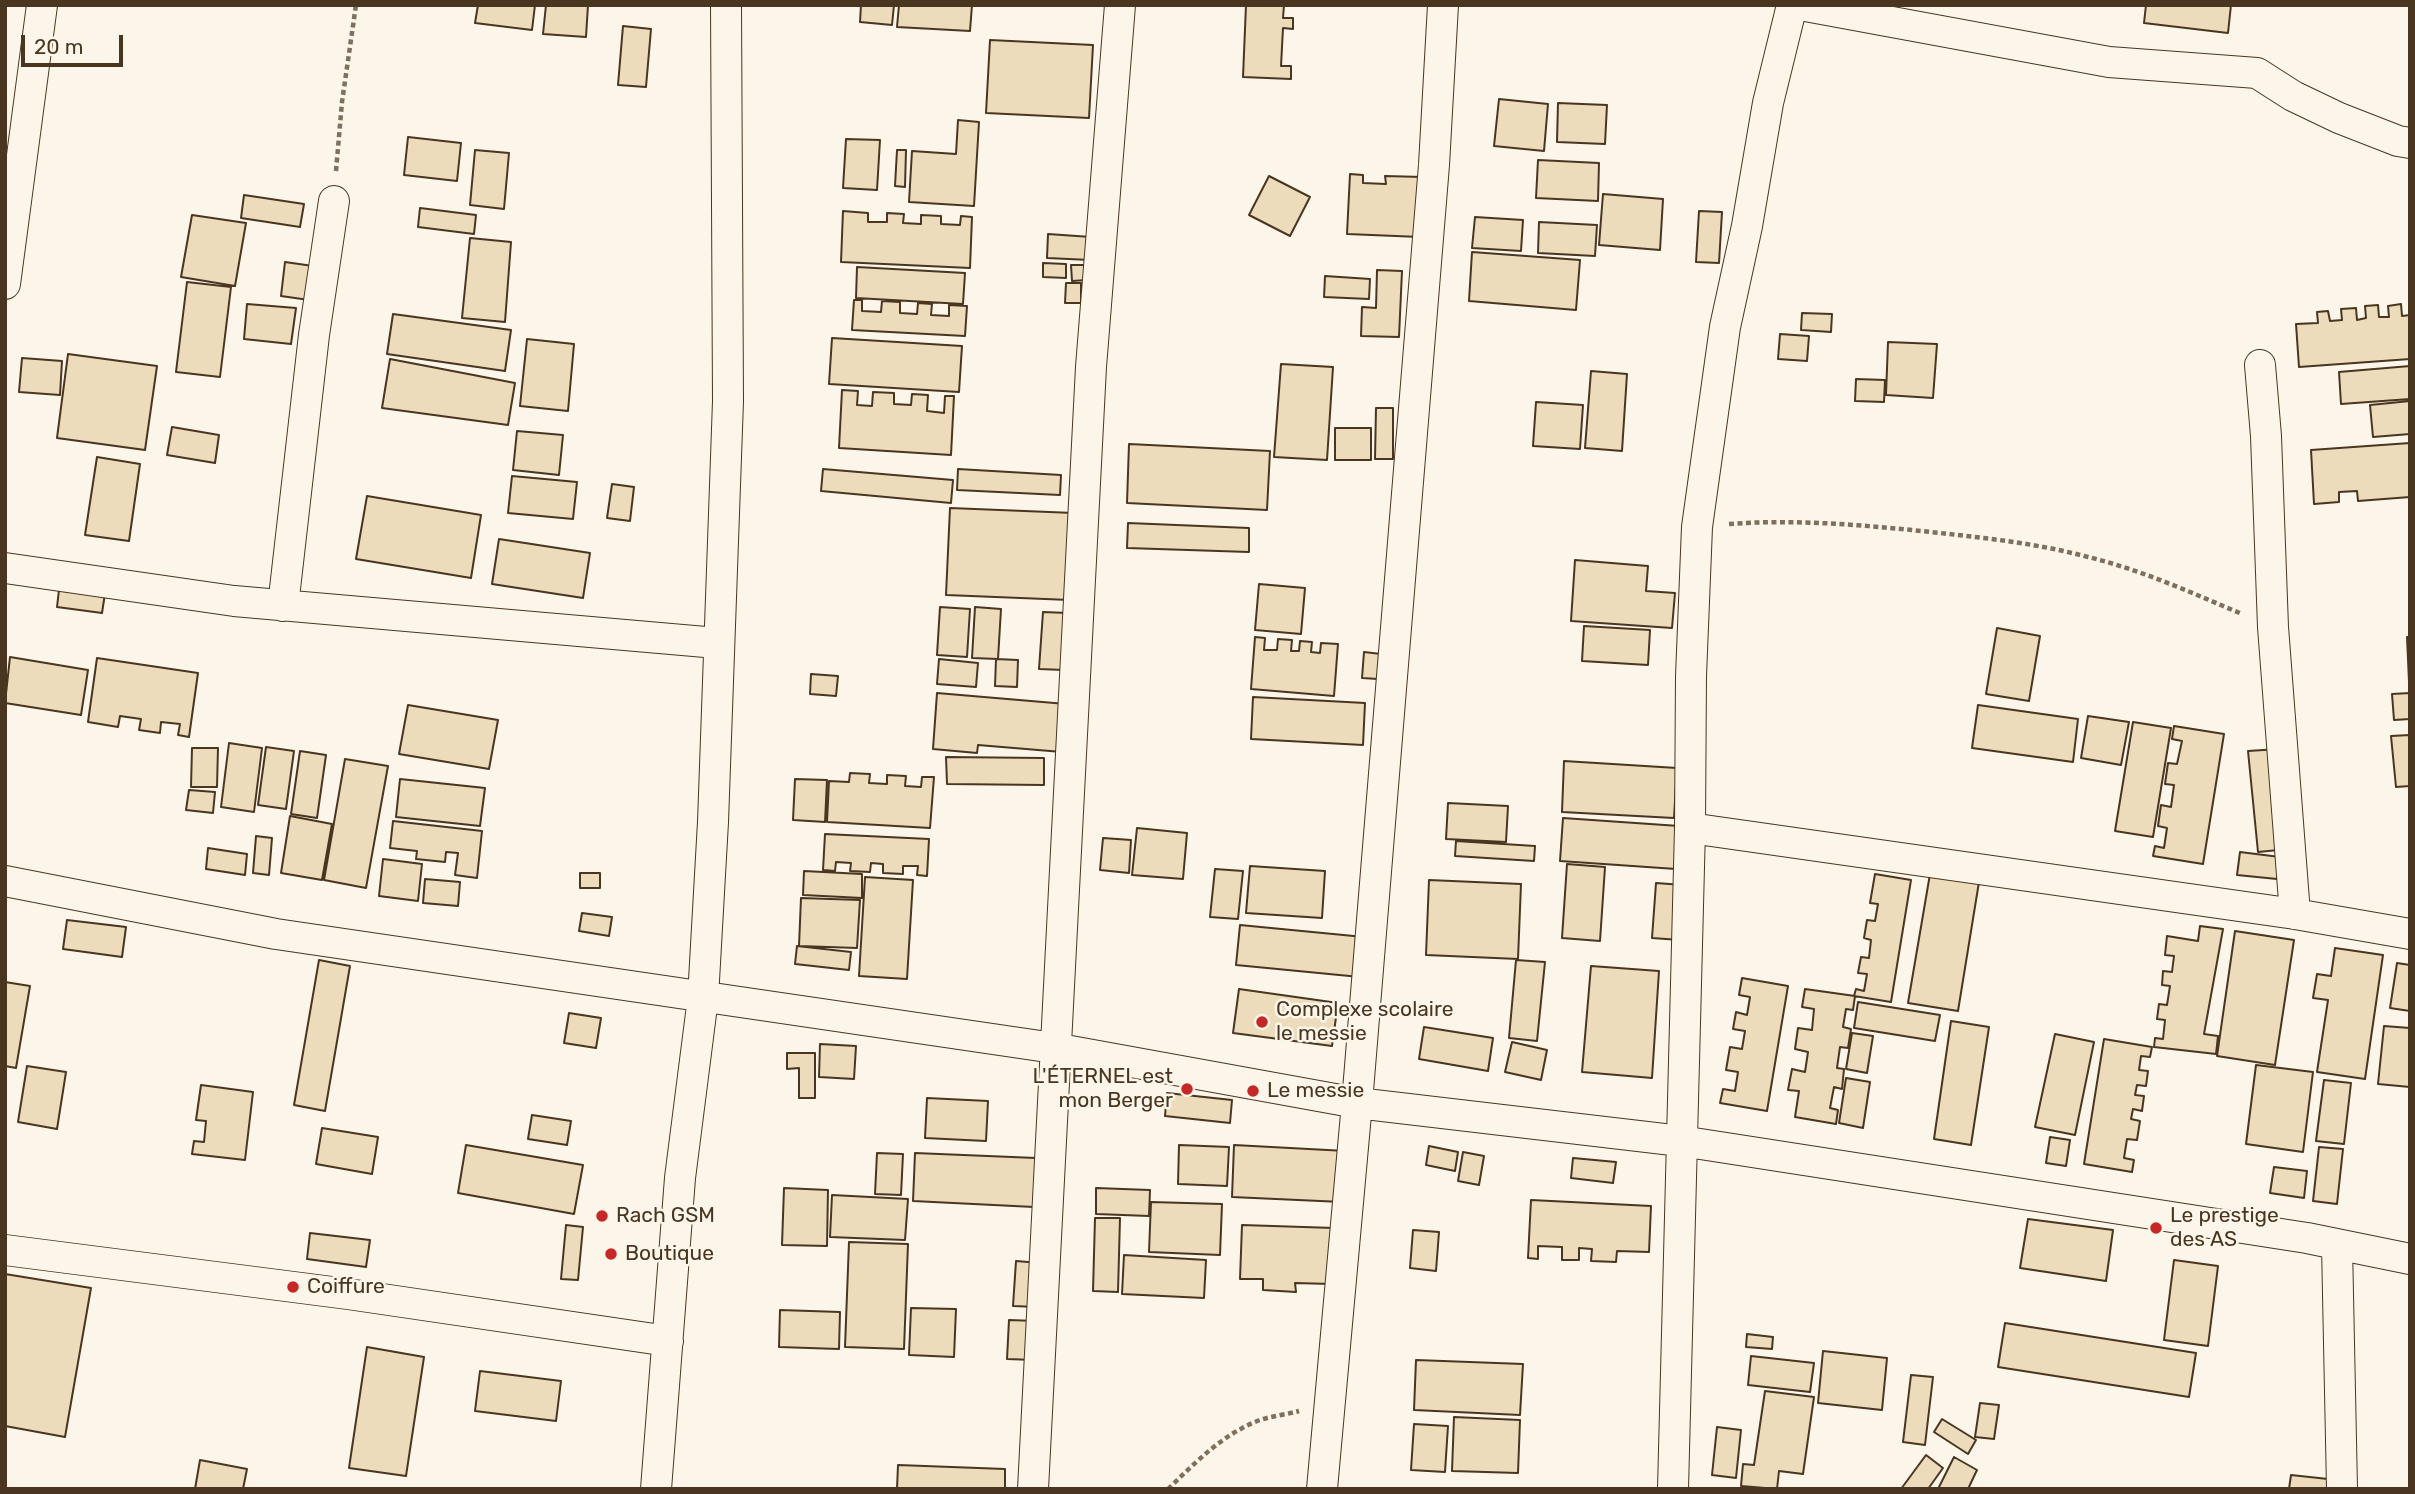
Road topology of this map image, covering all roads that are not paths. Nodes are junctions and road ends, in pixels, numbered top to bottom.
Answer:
1 (42, 5) edge
2 (726, 5) edge
3 (1121, 5) edge
4 (1443, 5) edge
5 (1791, 5) edge
6 (1800, 5) edge
7 (2410, 144) edge
8 (334, 201) road end
9 (5, 284) edge
10 (2259, 365) dead end
11 (5, 568) edge
12 (283, 606) junction
13 (718, 643) junction
14 (1690, 828) junction
15 (5, 881) edge
16 (2295, 914) junction
17 (2410, 934) edge
18 (703, 998) junction
19 (1054, 1048) junction
20 (1357, 1103) junction
21 (1681, 1141) junction
22 (2337, 1245) junction
23 (5, 1250) edge
24 (2410, 1259) edge
25 (668, 1341) junction
26 (656, 1489) edge
27 (1033, 1489) edge
28 (1322, 1489) edge
29 (1673, 1489) edge
30 (2342, 1489) edge

1 - 9 street
2 - 13 street
3 - 19 street
4 - 20 street
5 - 14 street
6 - 7 street
8 - 12 street
10 - 16 street
11 - 12 street
12 - 13 street
13 - 18 street
14 - 16 street
14 - 21 street
15 - 18 street
16 - 17 street
18 - 19 street
18 - 25 street
19 - 20 street
19 - 27 street
20 - 21 street
20 - 28 street
21 - 22 street
21 - 29 street
22 - 24 street
22 - 30 street
23 - 25 street
25 - 26 street

